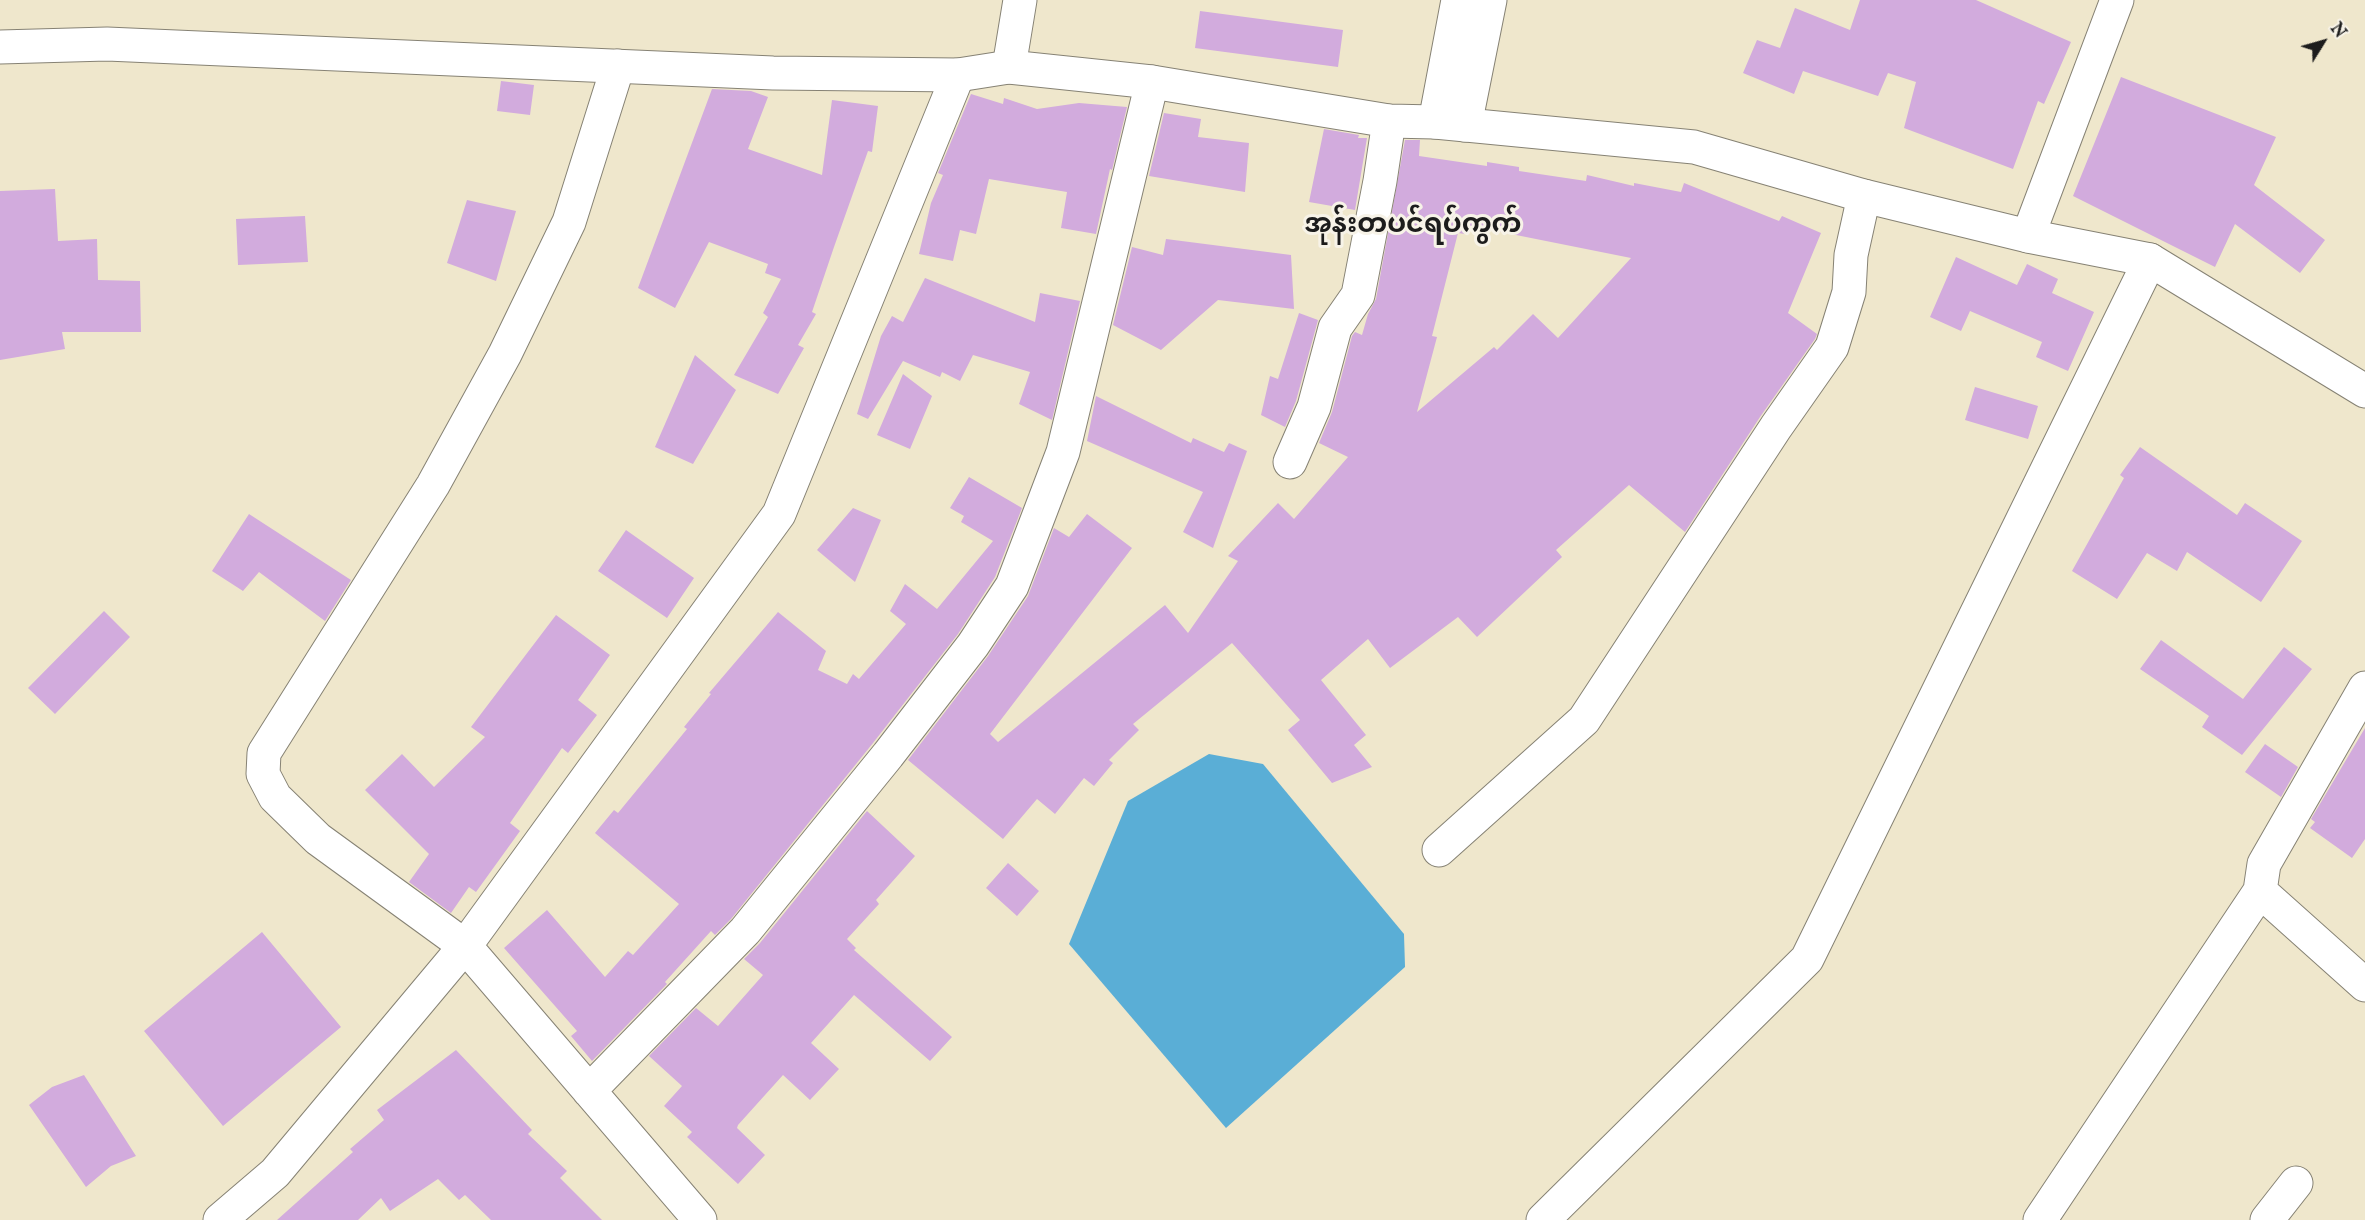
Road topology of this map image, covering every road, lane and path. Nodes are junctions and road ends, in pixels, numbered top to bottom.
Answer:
1 (1020, 0) edge
2 (1458, 0) edge
3 (1490, 0) edge
4 (2117, 0) edge
5 (0, 47) edge
6 (618, 66) junction
7 (1009, 67) junction
8 (957, 75) junction
9 (1152, 82) junction
10 (1389, 121) junction
11 (1450, 123) junction
12 (1864, 196) junction
13 (2028, 236) junction
14 (2150, 261) junction
15 (2365, 391) edge
16 (1290, 462) dead end
17 (2365, 688) edge
18 (1439, 849) dead end
19 (2260, 891) junction
20 (465, 946) junction
21 (2365, 984) edge
22 (590, 1091) junction
23 (2296, 1183) dead end
24 (220, 1220) edge
25 (700, 1220) edge
26 (1543, 1220) edge
27 (2040, 1220) edge
28 (2267, 1220) edge

1 - 7 street
2 - 11 street
3 - 11 street
4 - 13 street
5 - 6 street
6 - 8 street
6 - 20 street
7 - 8 street
7 - 9 street
8 - 20 street
9 - 10 street
9 - 22 street
10 - 11 street
10 - 16 street
11 - 12 street
12 - 13 street
12 - 18 street
13 - 14 street
14 - 15 street
14 - 26 street
17 - 19 street
19 - 21 street
19 - 27 street
20 - 22 street
20 - 24 street
22 - 25 street
23 - 28 street

